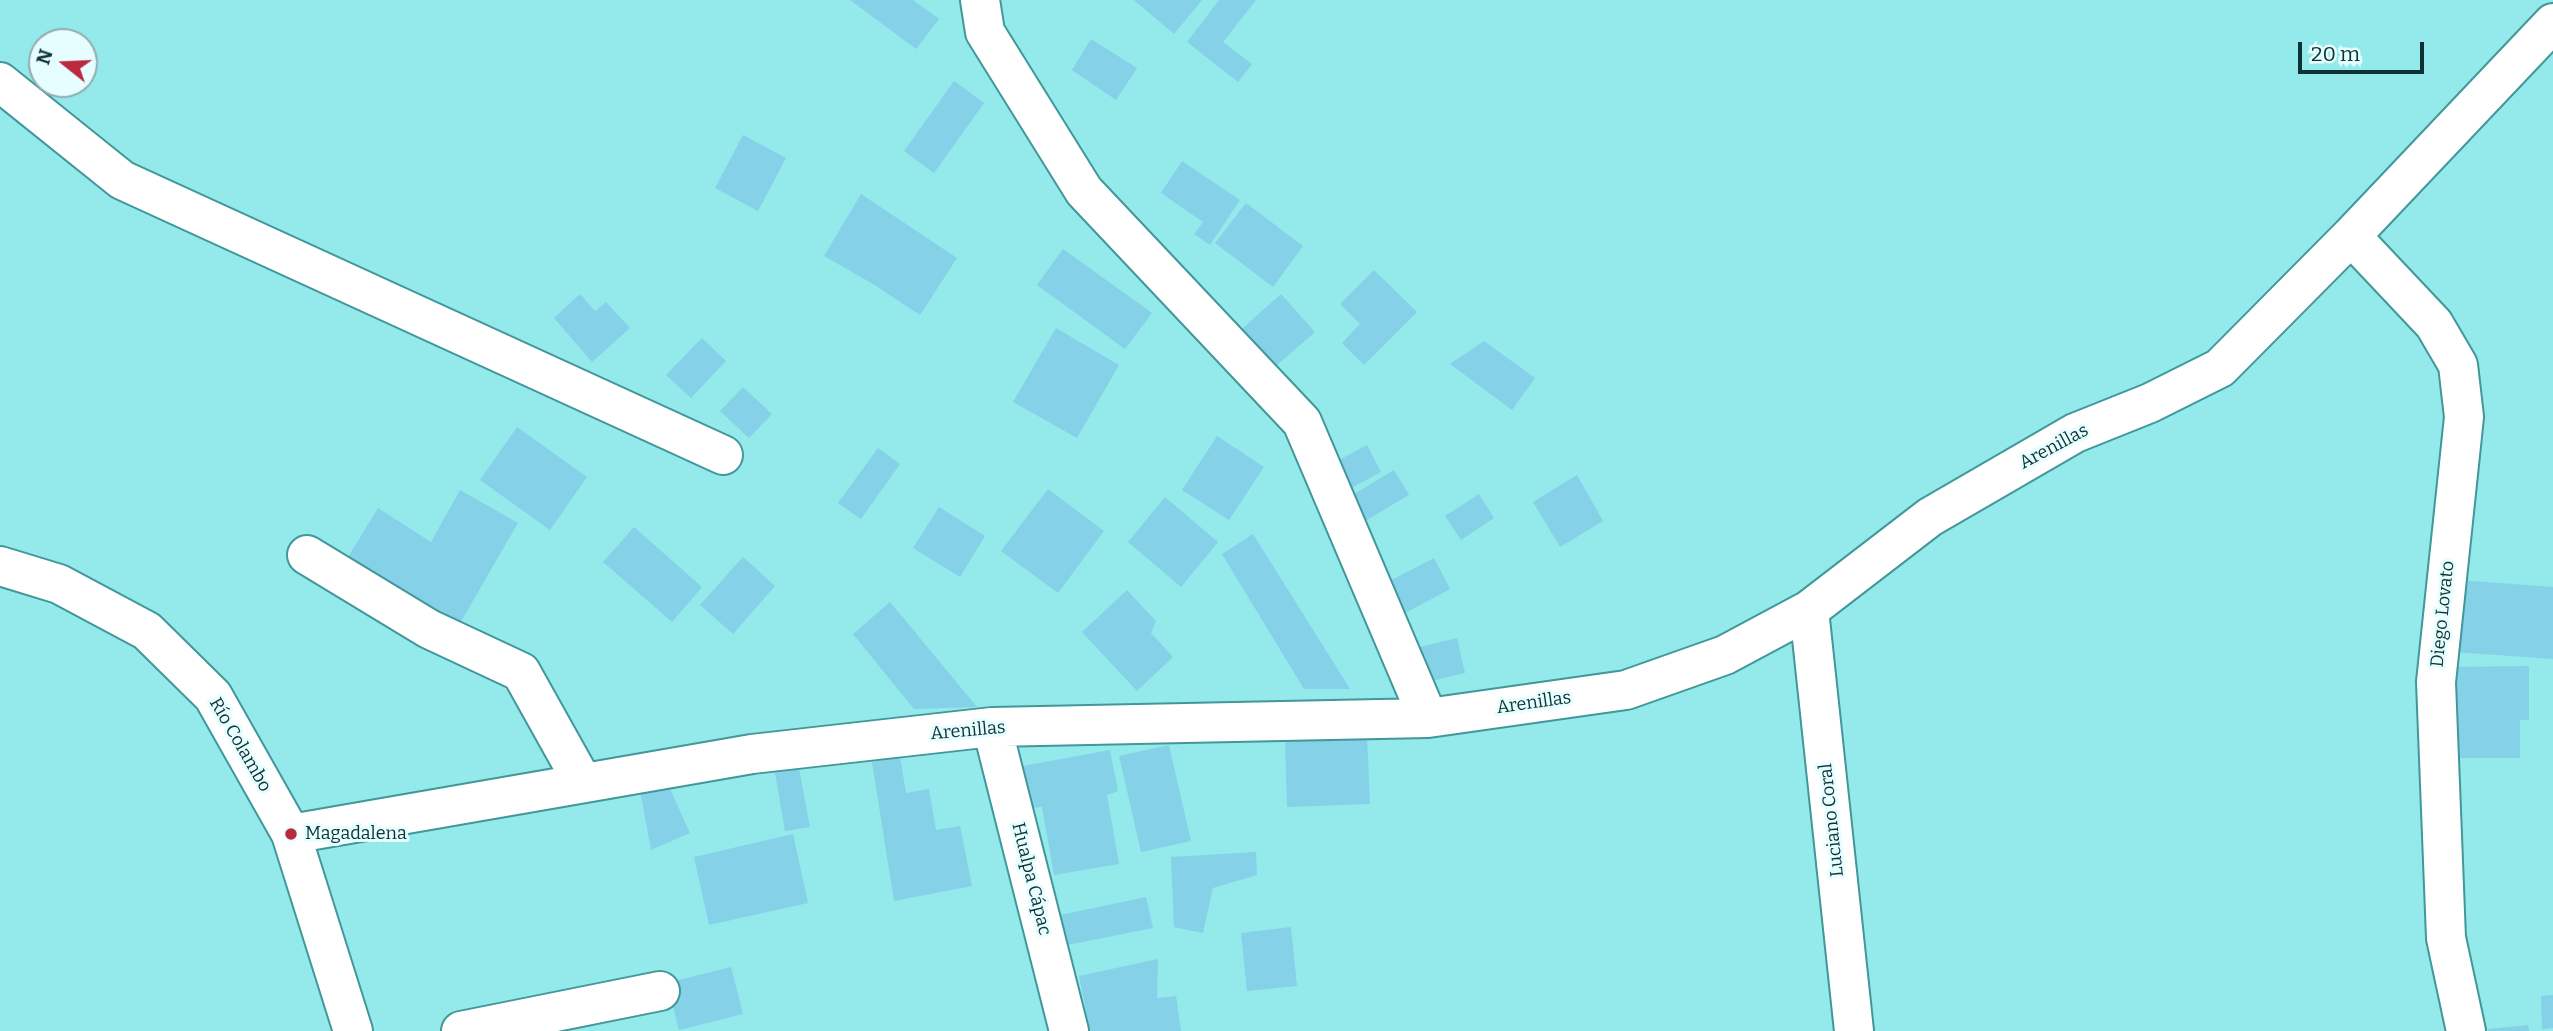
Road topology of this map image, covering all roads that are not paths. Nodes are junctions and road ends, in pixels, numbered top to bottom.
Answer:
1 (980, 0) edge
2 (2553, 23) edge
3 (0, 82) edge
4 (2351, 236) junction
5 (723, 455) dead end
6 (307, 555) dead end
7 (0, 566) edge
8 (1809, 610) junction
9 (1428, 718) junction
10 (992, 727) junction
11 (583, 783) junction
12 (291, 834) junction
13 (660, 991) dead end
14 (353, 1031) edge
15 (461, 1031) edge
16 (1069, 1031) edge
17 (1854, 1031) edge
18 (2466, 1031) edge

1 - 9 street
2 - 4 street, Arenillas
3 - 5 street
4 - 8 street, Arenillas
4 - 18 street, Diego Lovato
6 - 11 street
7 - 12 street, Río Colambo
8 - 9 street, Arenillas
8 - 17 street, Luciano Coral
9 - 10 street, Arenillas
10 - 11 street, Arenillas
10 - 16 street, Hualpa Cápac
11 - 12 street, Arenillas
12 - 14 street, Río Colambo
13 - 15 street

